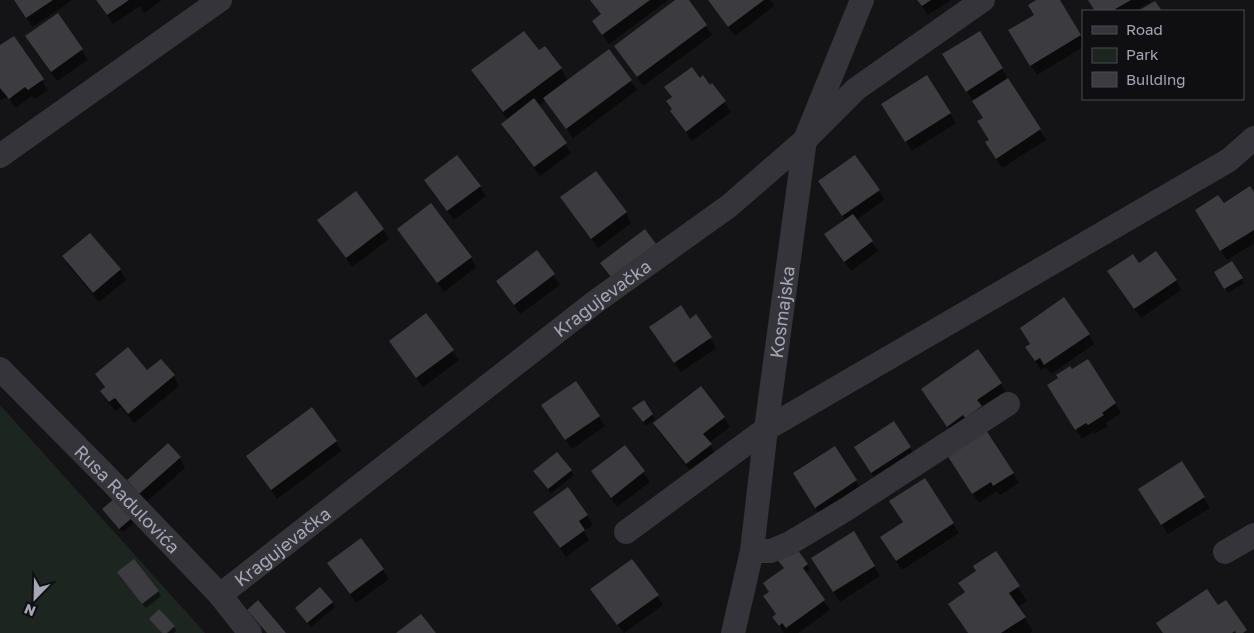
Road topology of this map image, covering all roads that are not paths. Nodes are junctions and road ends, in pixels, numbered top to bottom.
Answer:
1 (220, 0) edge
2 (862, 0) edge
3 (983, 0) edge
4 (1254, 138) edge
5 (805, 140) junction
6 (0, 156) edge
7 (0, 369) edge
8 (1008, 404) dead end
9 (766, 429) junction
10 (626, 532) dead end
11 (1254, 535) edge
12 (752, 551) junction
13 (1225, 552) dead end
14 (220, 595) junction
15 (250, 633) edge
16 (733, 633) edge

1 - 6 street
2 - 5 street, Kosmajska
3 - 5 street, Kragujevačka
4 - 9 street
5 - 9 street, Kosmajska
5 - 14 street, Kragujevačka
7 - 14 street, Rusa Radulovića
8 - 12 street
9 - 10 street
9 - 12 street, Kosmajska
11 - 13 street
12 - 16 street, Kosmajska
14 - 15 street, Rusa Radulovića

